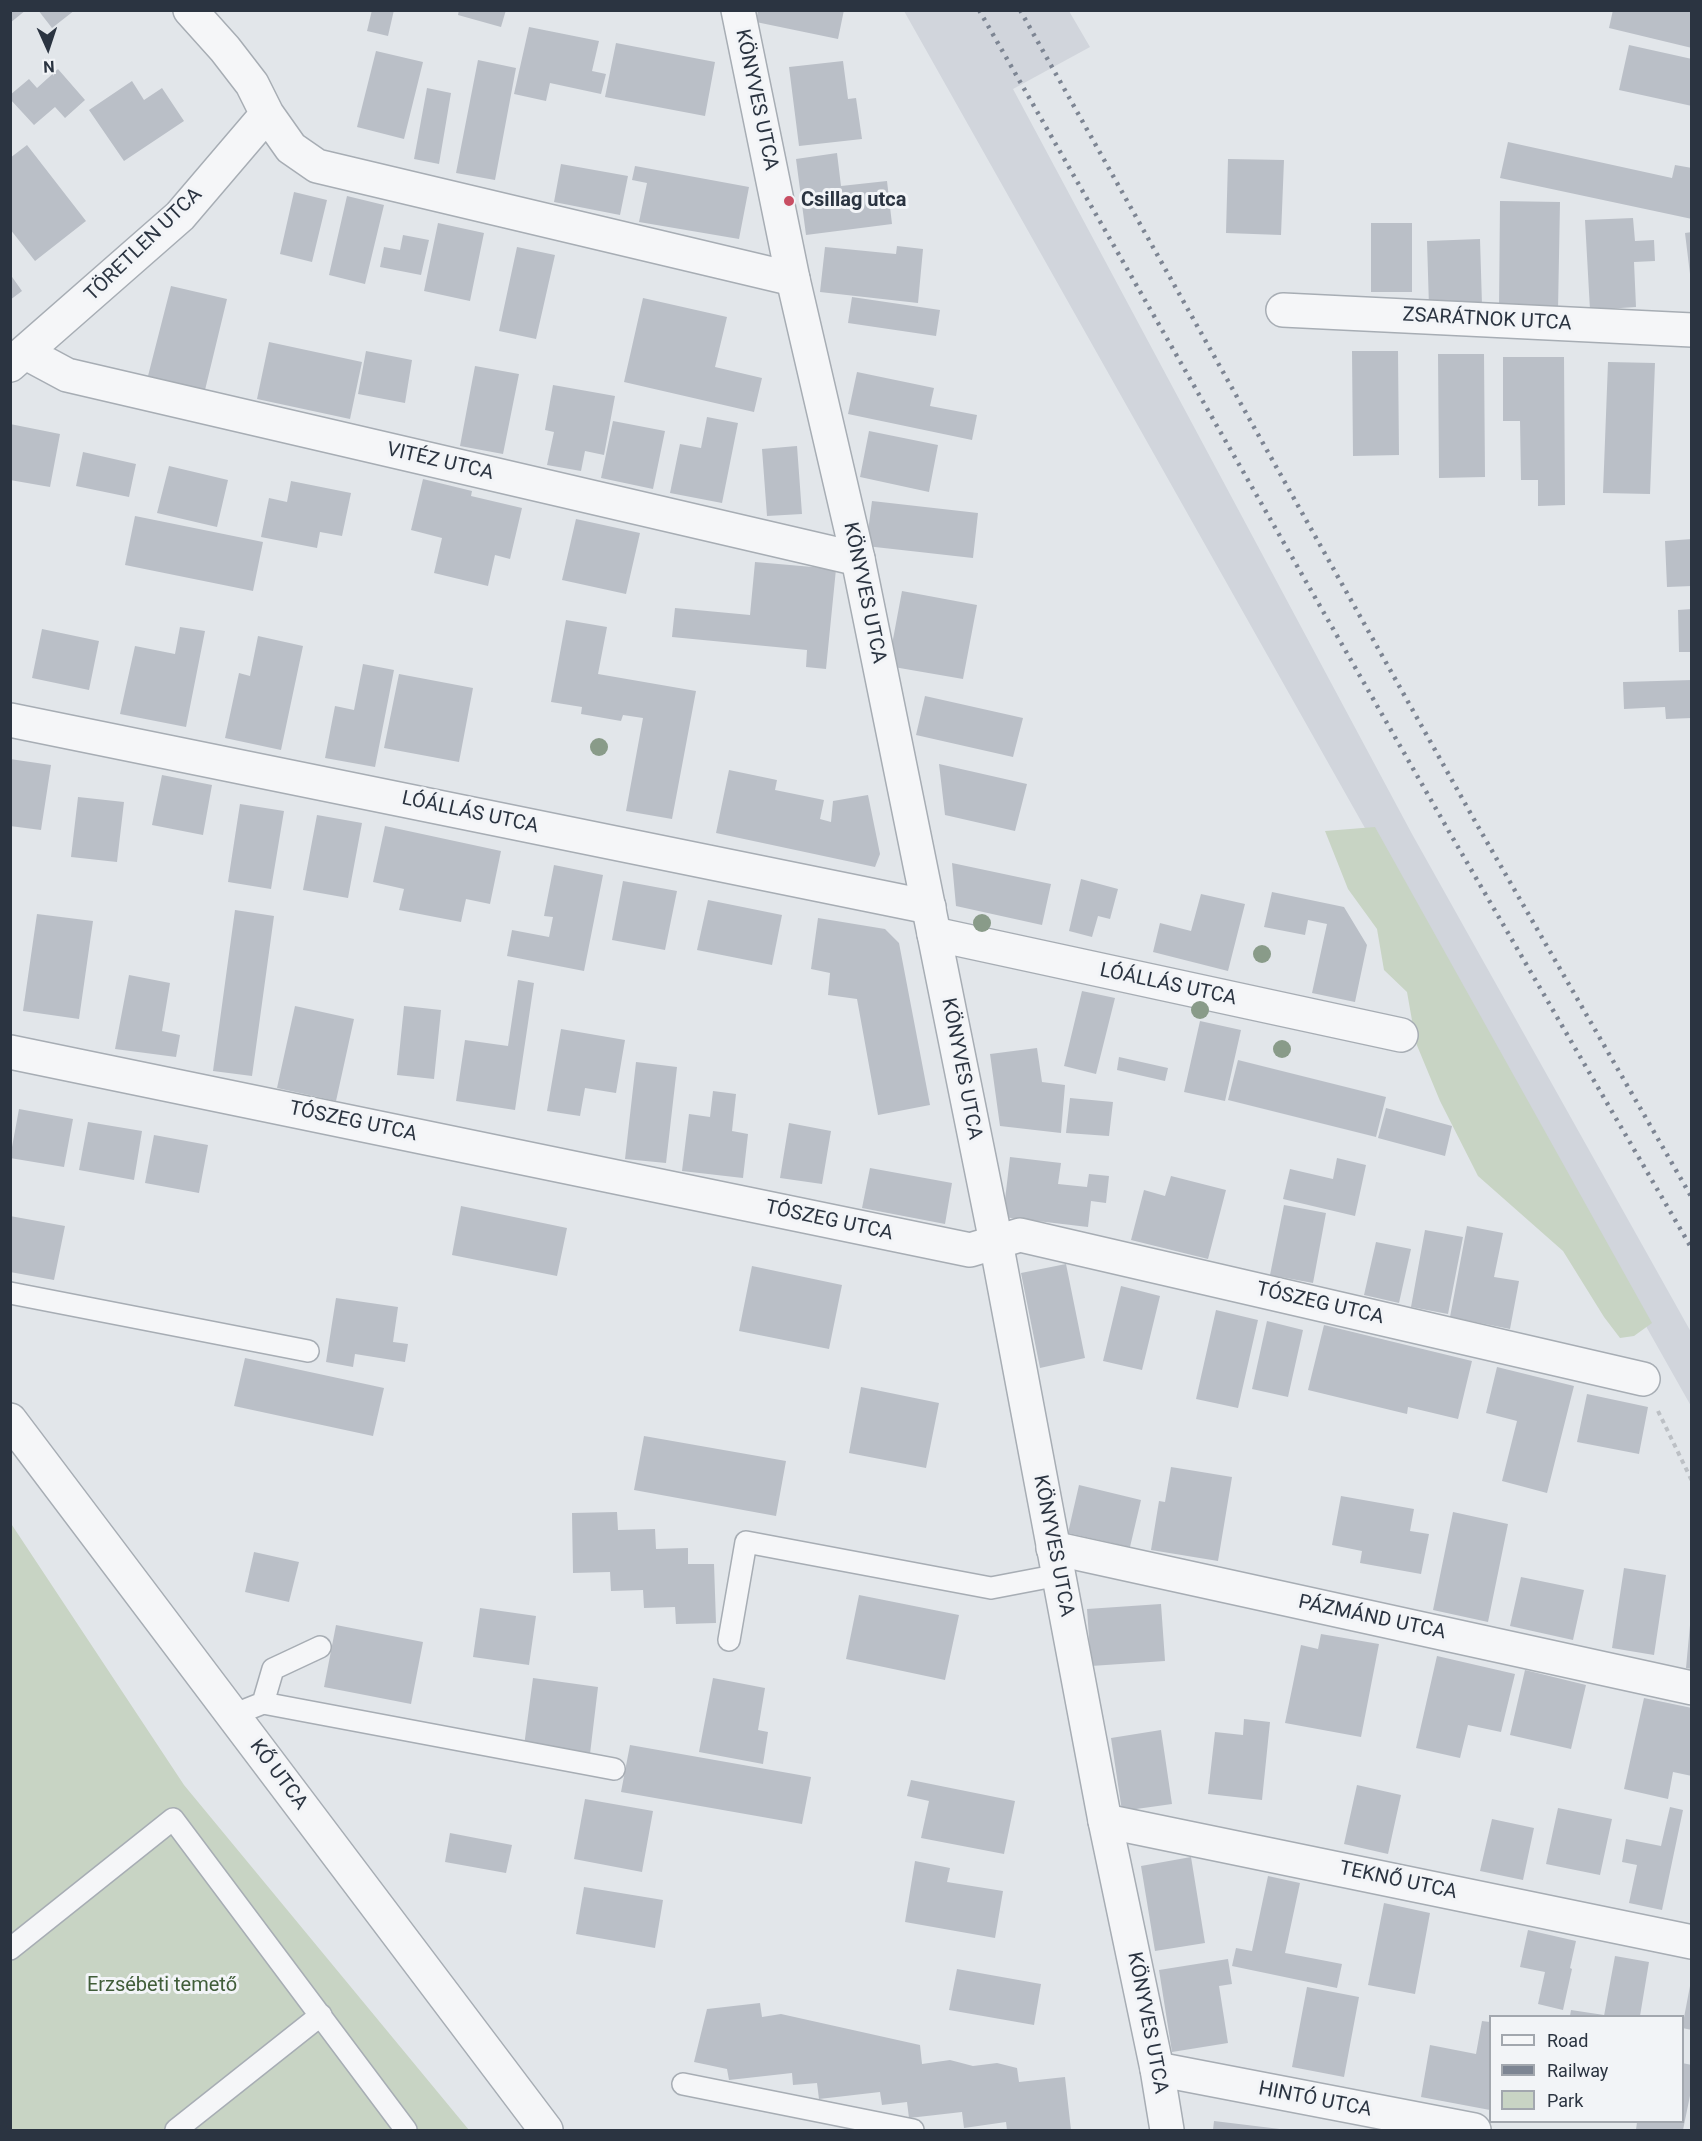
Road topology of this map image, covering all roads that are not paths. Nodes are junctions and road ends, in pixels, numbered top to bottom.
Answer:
1 (190, 10) edge
2 (738, 10) edge
3 (267, 114) junction
4 (793, 279) junction
5 (1283, 310) dead end
6 (1692, 330) edge
7 (18, 359) edge
8 (858, 559) junction
9 (10, 720) edge
10 (932, 921) junction
11 (1401, 1035) dead end
12 (10, 1052) edge
13 (996, 1242) junction
14 (10, 1293) edge
15 (308, 1351) dead end
16 (1643, 1379) road end
17 (10, 1420) edge
18 (1056, 1562) junction
19 (729, 1640) dead end
20 (320, 1647) dead end
21 (1692, 1688) edge
22 (264, 1703) junction
23 (233, 1715) junction
24 (614, 1769) dead end
25 (1105, 1821) junction
26 (1692, 1942) edge
27 (10, 1949) edge
28 (321, 2015) junction
29 (1157, 2069) junction
30 (683, 2084) dead end
31 (176, 2130) edge
32 (406, 2130) edge
33 (546, 2130) edge
34 (913, 2130) edge
35 (1167, 2130) edge
36 (1474, 2130) edge

1 - 3 street
2 - 4 street, KÖNYVES UTCA
3 - 4 street
3 - 7 street, TÖRETLEN UTCA
4 - 8 street, KÖNYVES UTCA
5 - 6 street, ZSARÁTNOK UTCA
7 - 8 street, VITÉZ UTCA
8 - 10 street, KÖNYVES UTCA
9 - 10 street, LÓÁLLÁS UTCA
10 - 11 street, LÓÁLLÁS UTCA
10 - 13 street, KÖNYVES UTCA
12 - 13 street, TÓSZEG UTCA
13 - 16 street, TÓSZEG UTCA
13 - 18 street, KÖNYVES UTCA
14 - 15 lane
17 - 23 street, KŐ UTCA
18 - 19 lane
18 - 21 street, PÁZMÁND UTCA
18 - 25 street, KÖNYVES UTCA
20 - 22 lane
22 - 23 lane
22 - 24 lane
23 - 33 street, KŐ UTCA
25 - 26 street, TEKNŐ UTCA
25 - 29 street, KÖNYVES UTCA
27 - 28 lane
28 - 31 lane
28 - 32 lane
29 - 35 street, KÖNYVES UTCA
29 - 36 street, HINTÓ UTCA
30 - 34 lane

